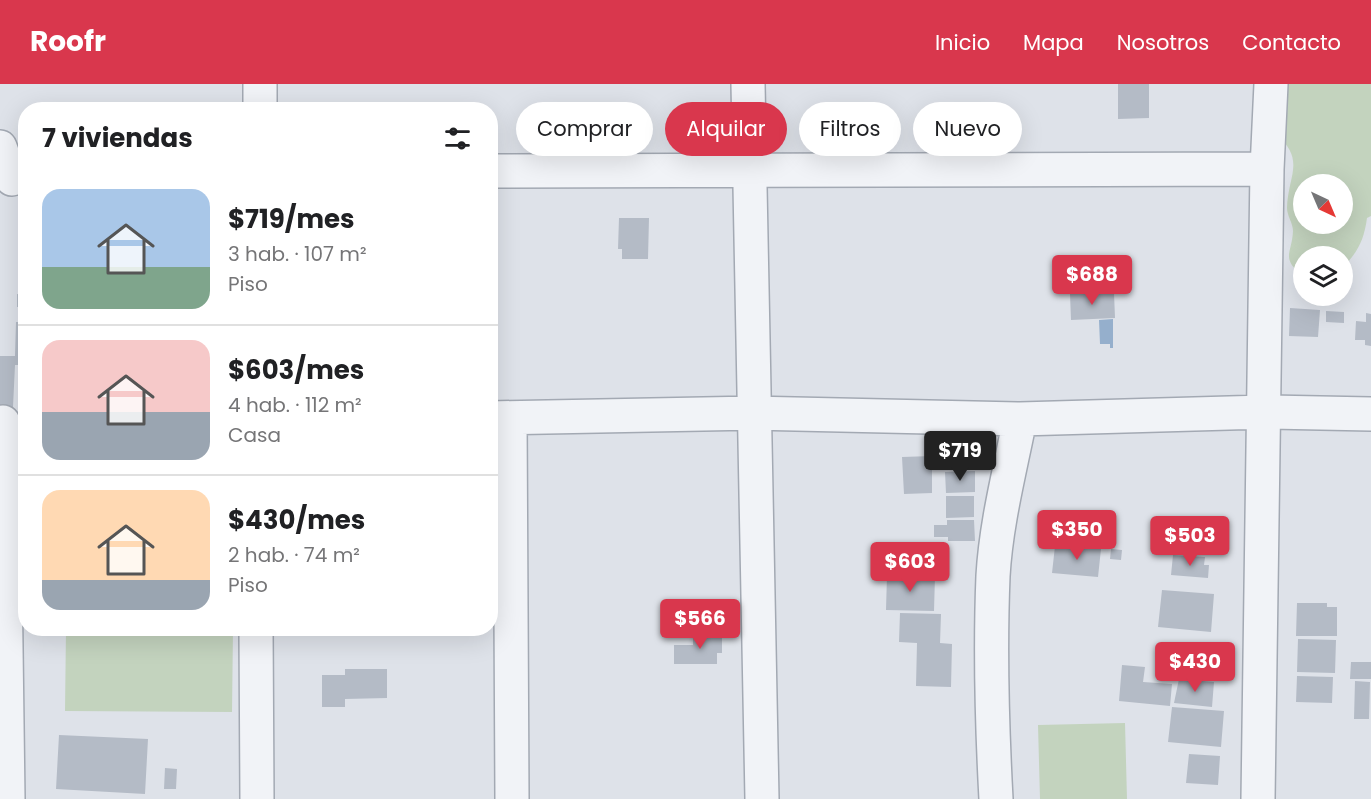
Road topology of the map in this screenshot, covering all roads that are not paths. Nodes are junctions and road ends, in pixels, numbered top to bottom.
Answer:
1 (260, 84) edge
2 (748, 84) edge
3 (1271, 84) edge
4 (260, 102) edge
5 (0, 147) edge
6 (752, 169) junction
7 (1267, 169) junction
8 (498, 171) edge
9 (12, 179) edge
10 (1264, 412) junction
11 (755, 413) junction
12 (1371, 414) edge
13 (500, 418) edge
14 (1020, 418) junction
15 (9, 422) edge
16 (256, 636) edge
17 (8, 799) edge
18 (257, 799) edge
19 (512, 799) edge
20 (762, 799) edge
21 (996, 799) edge
22 (1258, 799) edge

1 - 4 street
2 - 6 street
3 - 7 street
5 - 9 street
6 - 7 street
6 - 8 street
6 - 11 street
7 - 10 street
10 - 12 street
10 - 14 street
10 - 22 street
11 - 13 street
11 - 14 street
11 - 20 street
13 - 19 street
14 - 21 street
15 - 17 street
16 - 18 street

